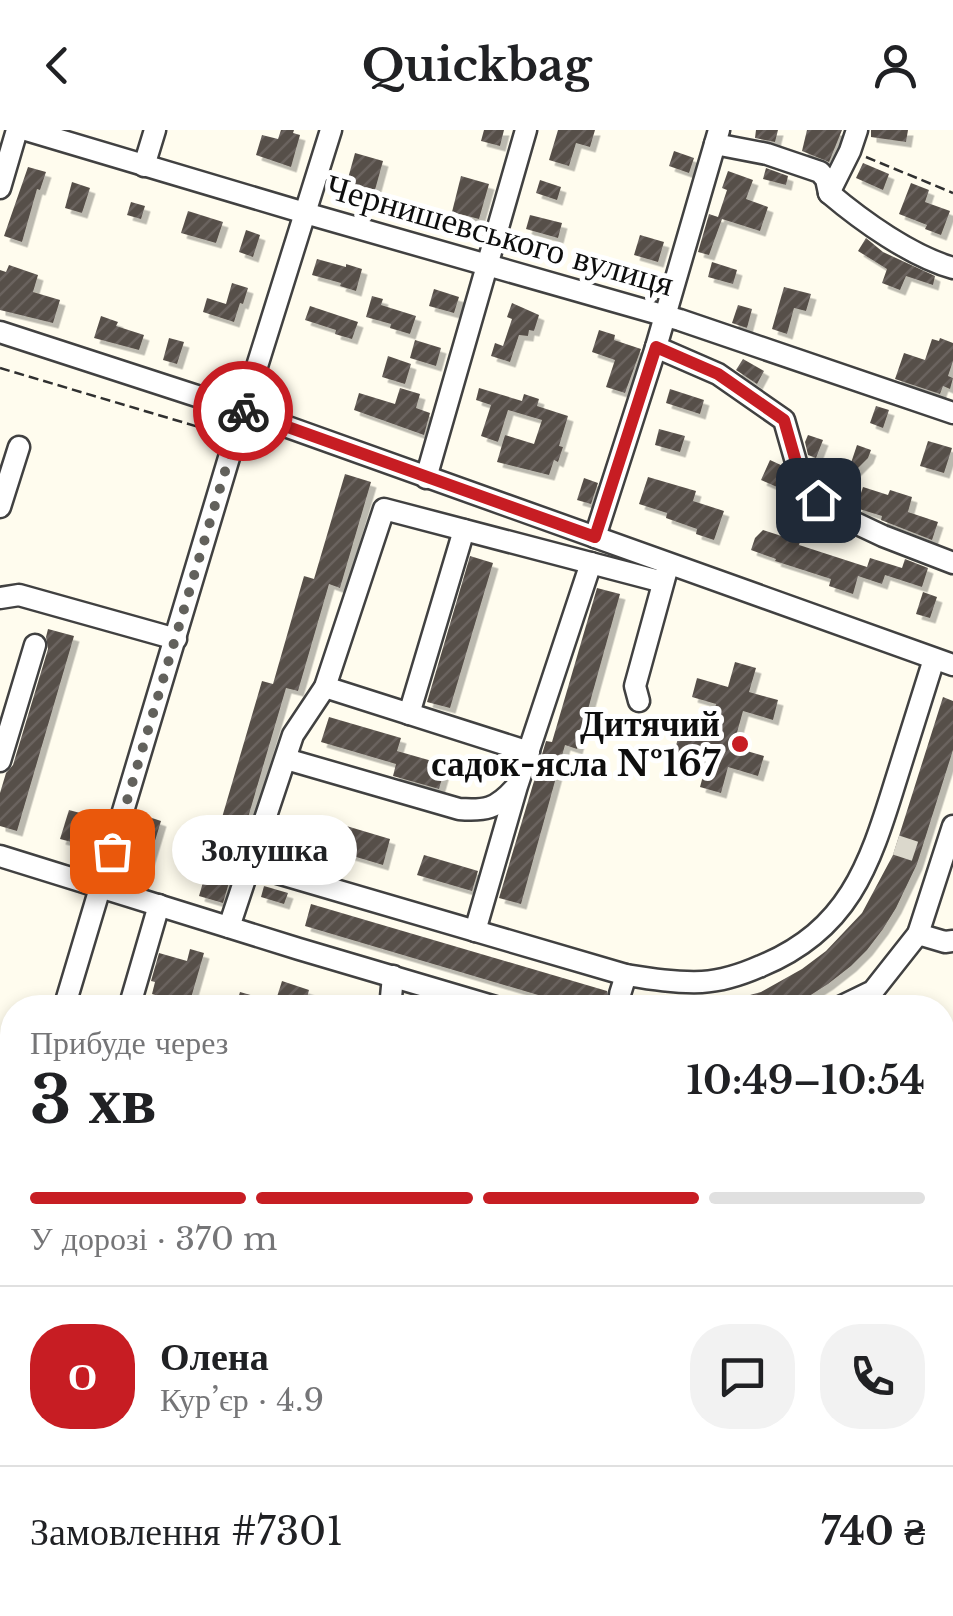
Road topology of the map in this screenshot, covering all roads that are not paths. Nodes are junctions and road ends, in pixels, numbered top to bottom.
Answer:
1 (17, 130) edge
2 (26, 130) edge
3 (154, 130) edge
4 (330, 130) edge
5 (526, 130) edge
6 (857, 130) edge
7 (717, 137) edge
8 (144, 166) junction
9 (0, 188) edge
10 (829, 194) junction
11 (305, 213) junction
12 (488, 266) junction
13 (953, 268) edge
14 (663, 317) junction
15 (0, 332) edge
16 (656, 347) junction
17 (244, 411) junction
18 (953, 413) edge
19 (19, 447) dead end
20 (426, 478) junction
21 (0, 507) edge
22 (464, 530) junction
23 (595, 537) junction
24 (591, 563) junction
25 (953, 564) edge
26 (666, 573) junction
27 (0, 598) edge
28 (176, 639) junction
29 (35, 645) dead end
30 (944, 662) edge
31 (324, 687) junction
32 (639, 700) dead end
33 (409, 714) junction
34 (529, 752) junction
35 (286, 759) junction
36 (0, 762) edge
37 (518, 786) junction
38 (953, 826) edge
39 (0, 856) edge
40 (250, 866) junction
41 (101, 886) junction
42 (160, 904) junction
43 (229, 926) junction
44 (475, 931) junction
45 (918, 934) junction
46 (953, 941) edge
47 (393, 976) junction
48 (68, 995) edge
49 (133, 995) edge
50 (391, 995) edge
51 (457, 995) edge
52 (865, 995) edge

1 - 9 street
2 - 8 street, Чернишевського вулиця
3 - 8 street
4 - 11 street
5 - 12 street
6 - 10 street
7 - 10 street
7 - 14 street
8 - 11 street, Чернишевського вулиця
10 - 13 street
11 - 12 street, Чернишевського вулиця
11 - 17 street
12 - 14 street, Чернишевського вулиця
12 - 20 street
14 - 16 street
14 - 18 street, Чернишевського вулиця
15 - 17 street
16 - 23 street
16 - 25 street, Чернишевського вулиця
17 - 20 street
17 - 28 street
19 - 21 street
20 - 23 street
22 - 24 street
22 - 31 street
22 - 33 street
23 - 26 street
24 - 26 street
24 - 34 street
26 - 30 street
26 - 32 street
27 - 28 street
28 - 41 street
29 - 36 street
30 - 44 street
31 - 33 street
31 - 35 street
33 - 34 street
34 - 37 street
35 - 37 street
35 - 40 street
37 - 44 street
38 - 45 street
39 - 41 street
40 - 43 street
40 - 44 street
41 - 42 street
41 - 48 street
42 - 43 street
42 - 49 street
43 - 47 street
45 - 46 street
45 - 52 street
47 - 50 street
47 - 51 street

